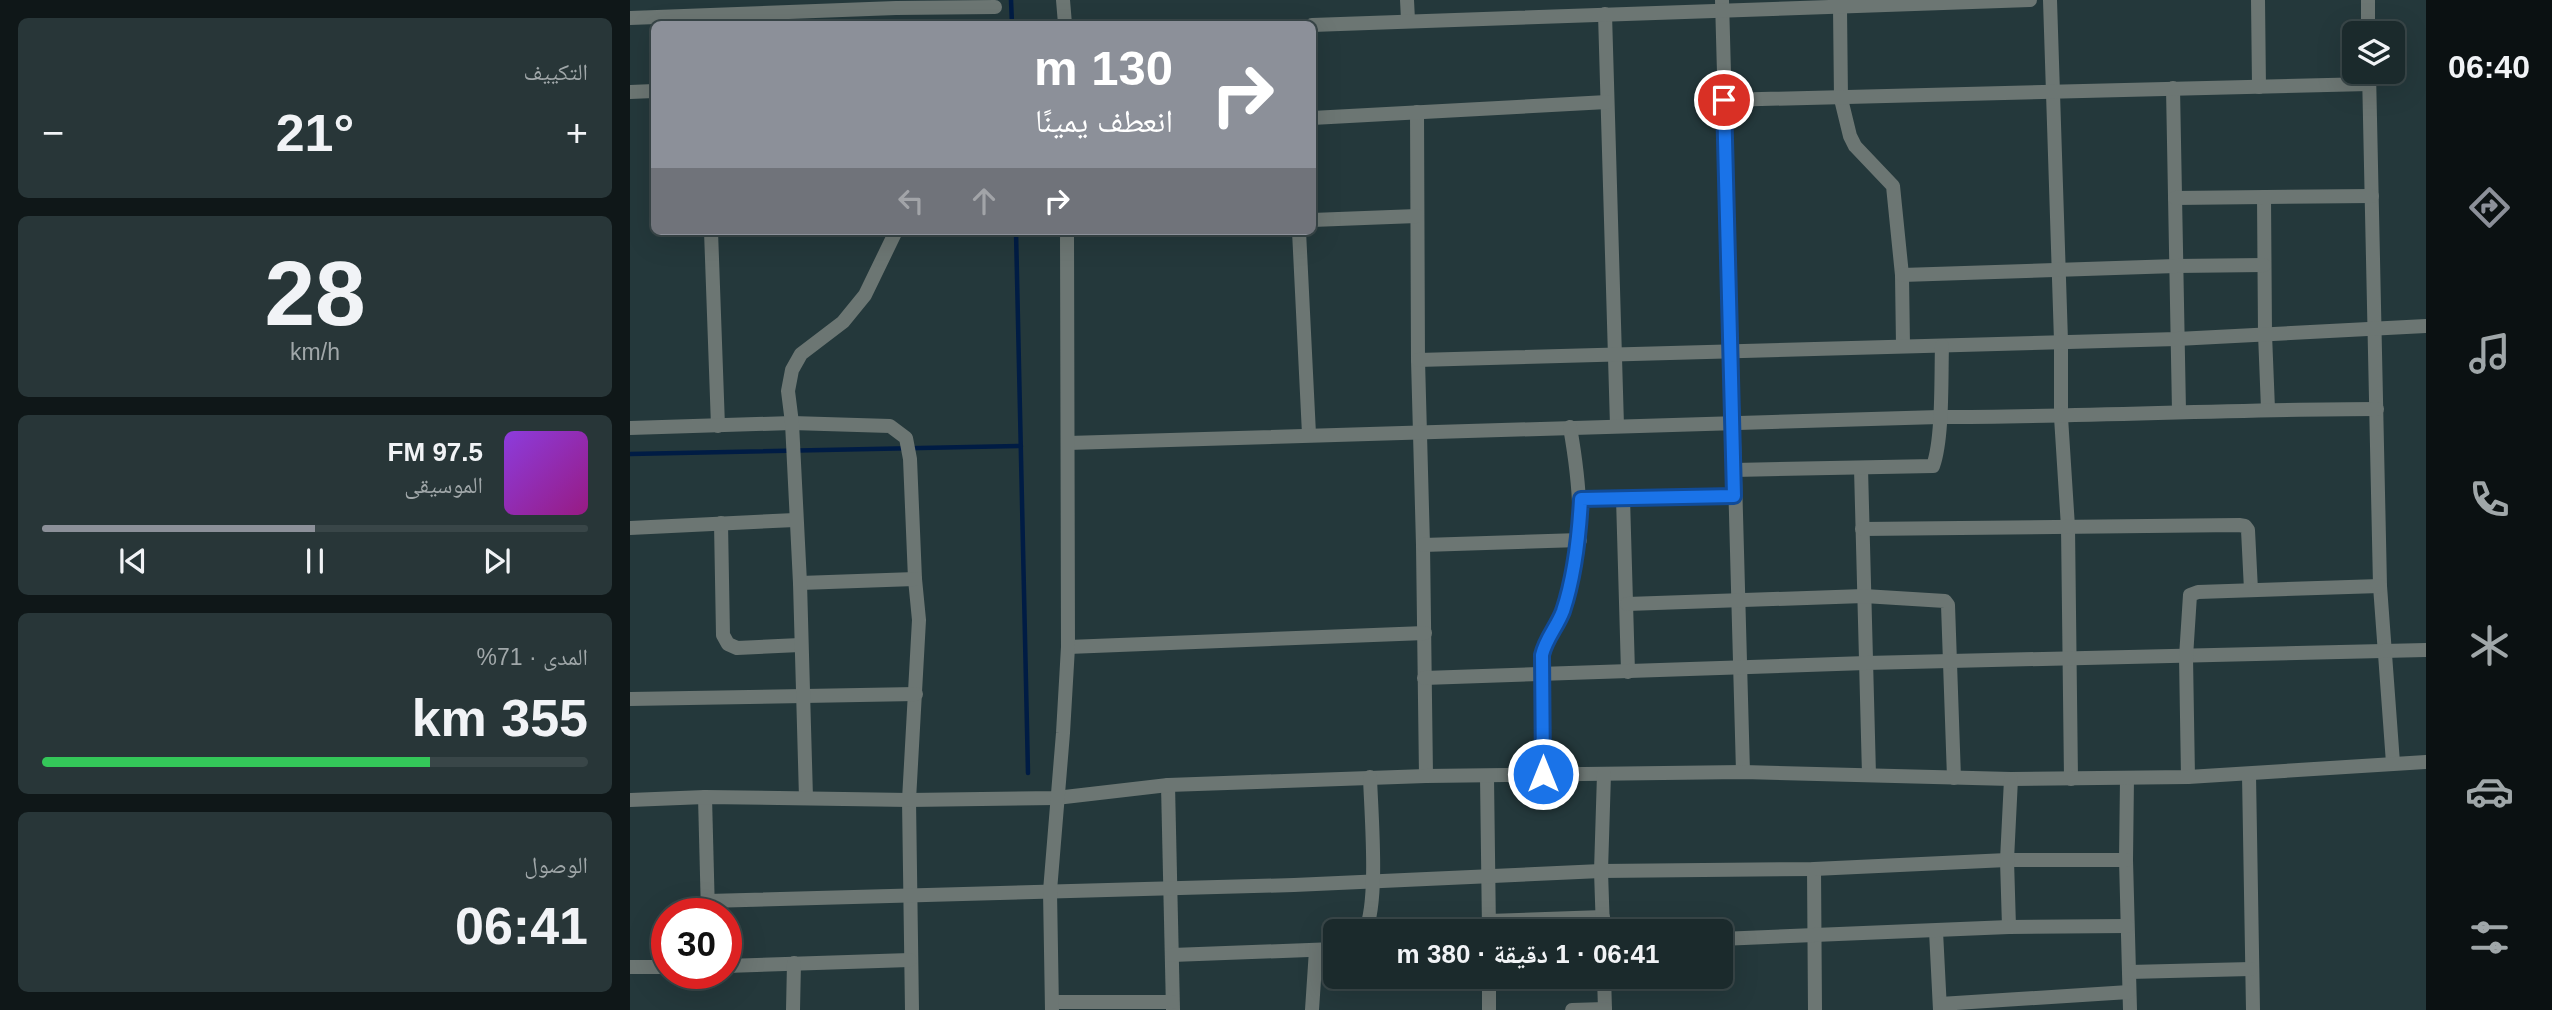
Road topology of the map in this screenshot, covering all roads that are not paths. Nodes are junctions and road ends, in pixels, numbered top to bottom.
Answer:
1 (1063, 0) edge
2 (1407, 0) edge
3 (2030, 0) edge
4 (2050, 0) edge
5 (2258, 0) edge
6 (2368, 0) edge
7 (1931, 2) edge
8 (895, 4) edge
9 (1722, 5) edge
10 (739, 7) edge
11 (995, 7) dead end
12 (1840, 8) junction
13 (1605, 15) junction
14 (630, 18) edge
15 (701, 20) edge
16 (1408, 20) junction
17 (1065, 21) edge
18 (2368, 21) edge
19 (1316, 25) edge
20 (2342, 80) edge
21 (2369, 84) edge
22 (2259, 87) junction
23 (2173, 88) junction
24 (651, 91) edge
25 (630, 92) edge
26 (2053, 93) junction
27 (1841, 99) junction
28 (1724, 100) junction
29 (1608, 102) junction
30 (1417, 112) junction
31 (1316, 118) edge
32 (2372, 196) junction
33 (2264, 197) junction
34 (2175, 198) junction
35 (1417, 216) junction
36 (1316, 220) edge
37 (711, 235) edge
38 (894, 235) edge
39 (1068, 235) edge
40 (1299, 235) edge
41 (2264, 265) junction
42 (2176, 266) junction
43 (2059, 271) junction
44 (1902, 275) junction
45 (2426, 326) edge
46 (2375, 328) junction
47 (2265, 334) junction
48 (2178, 339) junction
49 (2061, 341) junction
50 (1903, 345) junction
51 (1942, 346) junction
52 (1731, 350) junction
53 (1615, 354) junction
54 (1418, 360) junction
55 (2268, 409) junction
56 (2377, 409) junction
57 (2179, 411) junction
58 (2061, 416) junction
59 (1939, 417) junction
60 (1733, 422) junction
61 (792, 423) junction
62 (718, 426) junction
63 (1618, 426) junction
64 (1570, 427) junction
65 (630, 428) edge
66 (1420, 431) junction
67 (1309, 434) junction
68 (1068, 443) junction
69 (1861, 468) junction
70 (1734, 470) junction
71 (1734, 496) junction
72 (1623, 498) junction
73 (1581, 499) junction
74 (795, 520) junction
75 (722, 523) junction
76 (2068, 527) junction
77 (630, 528) edge
78 (1862, 529) junction
79 (1580, 540) junction
80 (1423, 545) junction
81 (915, 579) junction
82 (800, 583) junction
83 (2380, 586) junction
84 (2251, 590) junction
85 (1864, 596) junction
86 (1738, 602) junction
87 (1627, 604) junction
88 (1424, 633) junction
89 (800, 645) junction
90 (1068, 647) junction
91 (2426, 650) edge
92 (2384, 651) junction
93 (2186, 657) junction
94 (2070, 660) junction
95 (1951, 662) junction
96 (1866, 663) junction
97 (1740, 667) junction
98 (1628, 671) junction
99 (1542, 674) junction
100 (1424, 678) junction
101 (802, 694) junction
102 (916, 694) junction
103 (630, 699) edge
104 (2426, 762) edge
105 (2392, 763) junction
106 (1742, 772) junction
107 (1543, 774) junction
108 (1604, 774) junction
109 (1868, 775) junction
110 (2249, 775) junction
111 (1426, 776) junction
112 (1370, 777) junction
113 (1487, 777) junction
114 (2188, 777) junction
115 (1954, 778) junction
116 (2127, 778) junction
117 (2011, 779) junction
118 (2071, 779) junction
119 (1168, 785) junction
120 (705, 797) junction
121 (806, 798) junction
122 (1056, 798) junction
123 (630, 800) edge
124 (909, 800) junction
125 (2007, 860) junction
126 (2126, 860) junction
127 (1814, 869) junction
128 (1601, 871) junction
129 (1488, 875) junction
130 (1373, 881) junction
131 (1171, 888) junction
132 (1050, 891) junction
133 (909, 896) junction
134 (708, 898) edge
135 (742, 905) edge
136 (1369, 919) edge
137 (1489, 919) edge
138 (1603, 919) edge
139 (2127, 926) junction
140 (2009, 928) junction
141 (1936, 931) junction
142 (1815, 935) junction
143 (1733, 938) edge
144 (1316, 950) junction
145 (1323, 950) edge
146 (1172, 955) junction
147 (910, 960) junction
148 (794, 964) junction
149 (742, 966) edge
150 (630, 967) edge
151 (651, 967) edge
152 (2251, 969) junction
153 (2129, 972) junction
154 (1489, 989) edge
155 (1604, 989) edge
156 (2129, 992) junction
157 (1052, 1006) edge
158 (1172, 1006) edge
159 (1940, 1007) edge
160 (1605, 1009) edge
161 (793, 1010) edge
162 (912, 1010) edge
163 (1312, 1010) edge
164 (1489, 1010) edge
165 (1572, 1010) edge
166 (1815, 1010) edge
167 (2130, 1010) edge
168 (2253, 1010) edge

1 - 17 street
2 - 16 street
3 - 7 street
4 - 26 street
5 - 22 street
6 - 18 street
7 - 12 street
8 - 10 street
8 - 11 street
9 - 12 street
9 - 13 street
9 - 28 street
10 - 15 street
12 - 27 street
13 - 16 street
13 - 29 street
14 - 15 street
16 - 19 street
20 - 22 street
21 - 32 street
22 - 23 street
23 - 26 street
23 - 34 street
24 - 25 street
26 - 27 street
26 - 43 street
27 - 28 street
27 - 44 street
28 - 52 street
29 - 30 street
29 - 53 street
30 - 31 street
30 - 35 street
32 - 33 street
32 - 46 street
33 - 34 street
33 - 41 street
34 - 42 street
35 - 36 street
35 - 54 street
37 - 62 street
38 - 61 street
39 - 68 street
40 - 67 street
41 - 42 street
41 - 47 street
42 - 43 street
42 - 48 street
43 - 44 street
43 - 49 street
44 - 50 street
45 - 46 street
46 - 47 street
46 - 56 street
47 - 48 street
47 - 55 street
48 - 49 street
48 - 57 street
49 - 51 street
49 - 58 street
50 - 51 street
50 - 52 street
51 - 59 street
52 - 53 street
52 - 60 street
53 - 54 street
53 - 63 street
54 - 66 street
55 - 56 street
55 - 57 street
56 - 83 street
57 - 58 street
58 - 59 street
58 - 76 street
59 - 60 street
59 - 69 street
60 - 63 street
60 - 70 street
61 - 62 street
61 - 74 street
61 - 81 street
62 - 65 street
63 - 64 street
64 - 66 street
64 - 73 street
66 - 67 street
66 - 80 street
67 - 68 street
68 - 90 street
69 - 70 street
69 - 78 street
70 - 71 street
71 - 72 street
71 - 86 street
72 - 73 street
72 - 87 street
73 - 79 street
74 - 75 street
74 - 82 street
75 - 77 street
75 - 89 street
76 - 78 street
76 - 84 street
76 - 94 street
78 - 85 street
79 - 80 street
79 - 99 street
80 - 88 street
81 - 82 street
81 - 102 street
82 - 89 street
83 - 84 street
83 - 92 street
84 - 93 street
85 - 86 street
85 - 95 street
85 - 96 street
86 - 87 street
86 - 97 street
87 - 98 street
88 - 90 street
88 - 100 street
89 - 101 street
90 - 122 street
91 - 92 street
92 - 93 street
92 - 105 street
93 - 94 street
93 - 114 street
94 - 95 street
94 - 118 street
95 - 96 street
95 - 115 street
96 - 97 street
96 - 109 street
97 - 98 street
97 - 106 street
98 - 99 street
99 - 100 street
99 - 107 street
100 - 111 street
101 - 102 street
101 - 103 street
101 - 121 street
102 - 124 street
104 - 105 street
105 - 110 street
106 - 108 street
106 - 109 street
107 - 108 street
107 - 113 street
108 - 128 street
109 - 115 street
110 - 114 street
110 - 152 street
111 - 112 street
111 - 113 street
112 - 119 street
112 - 130 street
113 - 129 street
114 - 116 street
115 - 117 street
116 - 118 street
116 - 126 street
117 - 118 street
117 - 125 street
119 - 122 street
119 - 131 street
120 - 121 street
120 - 123 street
120 - 134 street
121 - 124 street
122 - 124 street
122 - 132 street
124 - 133 street
125 - 126 street
125 - 127 street
125 - 140 street
126 - 139 street
127 - 128 street
127 - 142 street
128 - 129 street
128 - 138 street
129 - 130 street
129 - 137 street
130 - 131 street
130 - 136 street
131 - 132 street
131 - 146 street
132 - 133 street
132 - 157 street
133 - 135 street
133 - 147 street
139 - 140 street
139 - 153 street
140 - 141 street
141 - 142 street
141 - 159 street
142 - 143 street
142 - 166 street
144 - 145 street
144 - 146 street
144 - 163 street
146 - 158 street
147 - 148 street
147 - 162 street
148 - 149 street
148 - 161 street
150 - 151 street
152 - 153 street
152 - 168 street
153 - 156 street
154 - 164 street
155 - 160 street
156 - 159 street
156 - 167 street
157 - 158 street
160 - 165 street

